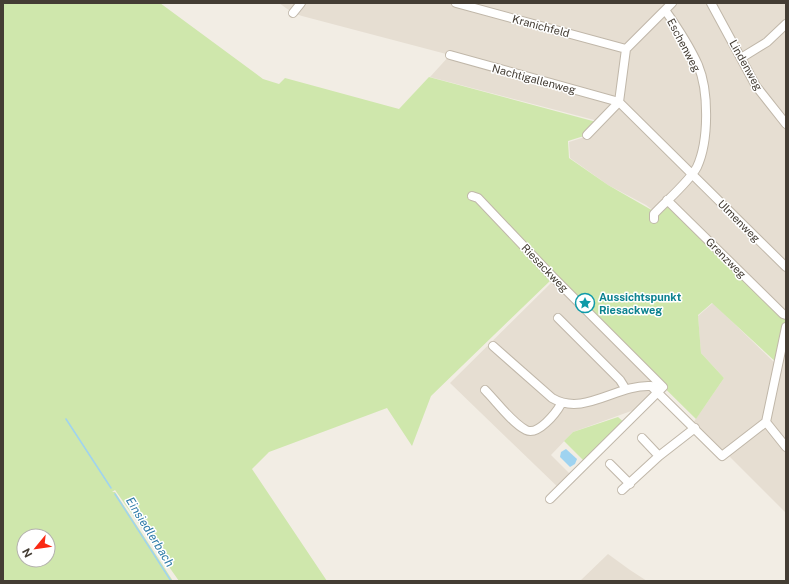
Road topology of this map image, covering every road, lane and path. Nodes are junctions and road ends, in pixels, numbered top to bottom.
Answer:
1 (301, 3) edge
2 (456, 3) edge
3 (672, 3) edge
4 (711, 3) edge
5 (665, 10) junction
6 (293, 13) dead end
7 (786, 24) edge
8 (626, 49) junction
9 (450, 55) dead end
10 (741, 58) junction
11 (619, 102) junction
12 (786, 124) edge
13 (588, 135) dead end
14 (692, 174) junction
15 (472, 196) dead end
16 (668, 200) junction
17 (654, 219) dead end
18 (786, 267) edge
19 (786, 315) edge
20 (558, 318) dead end
21 (786, 327) edge
22 (785, 338) edge
23 (493, 346) dead end
24 (625, 388) junction
25 (485, 390) dead end
26 (659, 392) junction
27 (561, 404) junction
28 (766, 422) junction
29 (695, 428) junction
30 (642, 438) dead end
31 (786, 447) edge
32 (658, 456) junction
33 (610, 464) dead end
34 (630, 484) junction
35 (622, 490) dead end
36 (550, 499) dead end

1 - 6 street
2 - 8 street, Kranichfeld
3 - 5 street
4 - 10 street, Lindenweg
5 - 8 street
5 - 14 street, Eschenweg
7 - 10 street
8 - 11 street
9 - 11 street, Nachtigallenweg
10 - 12 street, Lindenweg
11 - 13 street
11 - 14 street, Ulmenweg
14 - 16 street
14 - 18 street, Ulmenweg
15 - 26 street, Riesackweg
16 - 17 street
16 - 19 street, Grenzweg
20 - 24 street
21 - 22 street
22 - 28 street
23 - 27 street
24 - 26 street
24 - 27 street
25 - 27 street
26 - 29 street, Riesackweg
26 - 36 street
28 - 29 street, Riesackweg
28 - 31 street
29 - 32 street
30 - 32 street
32 - 34 street
33 - 34 street
34 - 35 street

